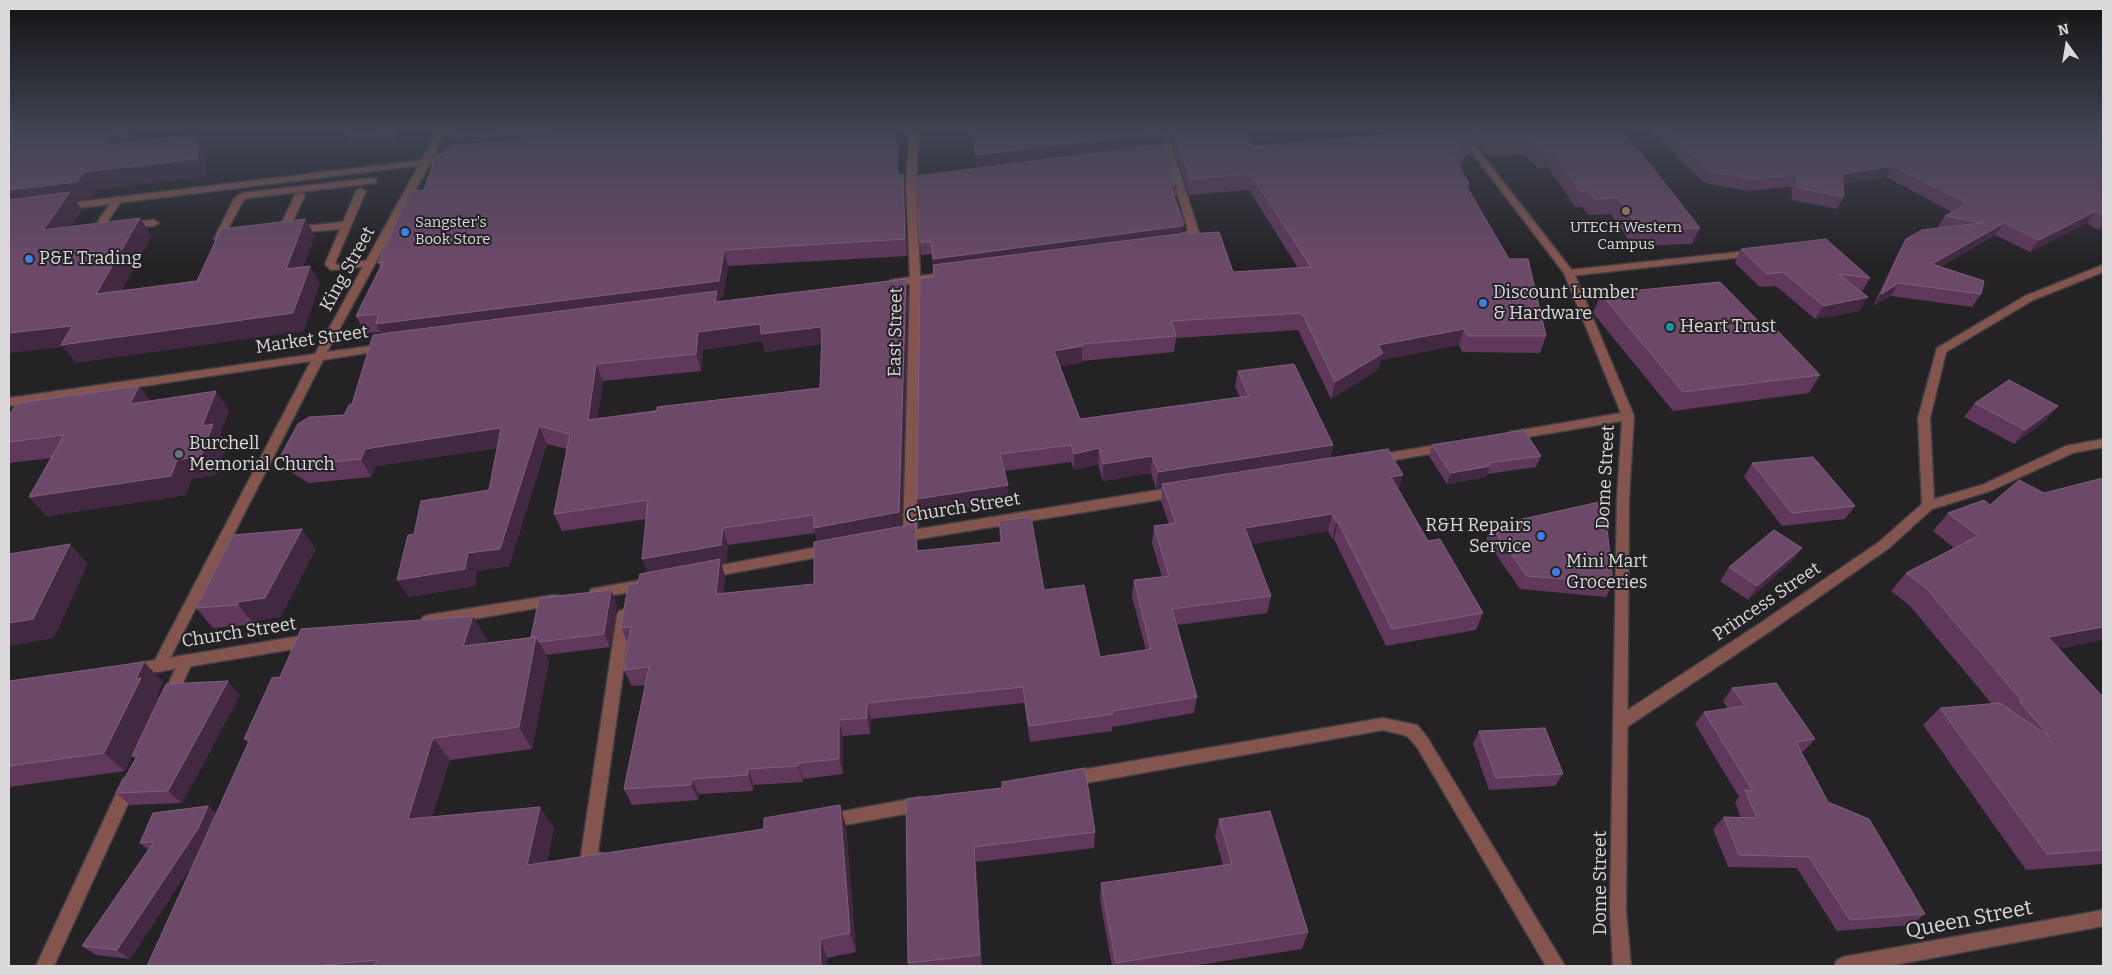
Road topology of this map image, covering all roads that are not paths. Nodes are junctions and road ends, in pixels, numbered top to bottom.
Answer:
1 (319, 174) edge
2 (419, 174) edge
3 (916, 174) edge
4 (1174, 174) edge
5 (1493, 174) edge
6 (373, 181) dead end
7 (361, 191) dead end
8 (300, 194) dead end
9 (117, 200) junction
10 (48, 209) edge
11 (154, 222) dead end
12 (346, 225) junction
13 (235, 238) edge
14 (1167, 246) edge
15 (1748, 254) edge
16 (371, 263) junction
17 (2103, 268) edge
18 (1569, 273) junction
19 (944, 276) edge
20 (915, 280) junction
21 (875, 285) edge
22 (400, 345) edge
23 (320, 356) junction
24 (9, 402) edge
25 (1628, 416) junction
26 (1496, 438) edge
27 (2103, 443) edge
28 (1458, 445) edge
29 (1363, 462) edge
30 (1186, 491) edge
31 (1928, 506) junction
32 (910, 535) junction
33 (890, 539) edge
34 (842, 548) edge
35 (696, 575) edge
36 (658, 582) edge
37 (628, 588) junction
38 (412, 624) edge
39 (323, 638) edge
40 (304, 642) junction
41 (296, 660) edge
42 (186, 661) junction
43 (159, 666) junction
44 (121, 672) edge
45 (161, 715) edge
46 (1622, 722) junction
47 (136, 769) edge
48 (1049, 782) edge
49 (932, 803) edge
50 (814, 823) edge
51 (617, 858) edge
52 (2103, 918) edge
53 (45, 966) edge
54 (1556, 966) edge
55 (1622, 966) edge
56 (1843, 966) edge

1 - 9 street
2 - 16 street, King Street
3 - 20 street, East Street
4 - 14 street
5 - 18 street, Dome Street
6 - 13 street
7 - 12 street
8 - 12 street
9 - 10 street
9 - 11 street
12 - 16 street
15 - 18 street
16 - 23 street, King Street
17 - 31 street
18 - 25 street, Dome Street
19 - 20 street
20 - 21 street
20 - 32 street, East Street
22 - 23 street, Market Street
23 - 24 street, Market Street
23 - 43 street, King Street
25 - 26 street
25 - 46 street, Dome Street
27 - 31 street, Princess Street
28 - 29 street
30 - 32 street, Church Street
31 - 46 street, Princess Street
32 - 33 street, Church Street
34 - 35 street
36 - 37 street
37 - 38 street
37 - 51 street
39 - 40 street, Church Street
40 - 41 street
40 - 42 street, Church Street
42 - 43 street, Church Street
42 - 45 street
43 - 44 street, Church Street
46 - 55 street, Dome Street
47 - 53 street
48 - 54 street
49 - 50 street
52 - 56 street, Queen Street

